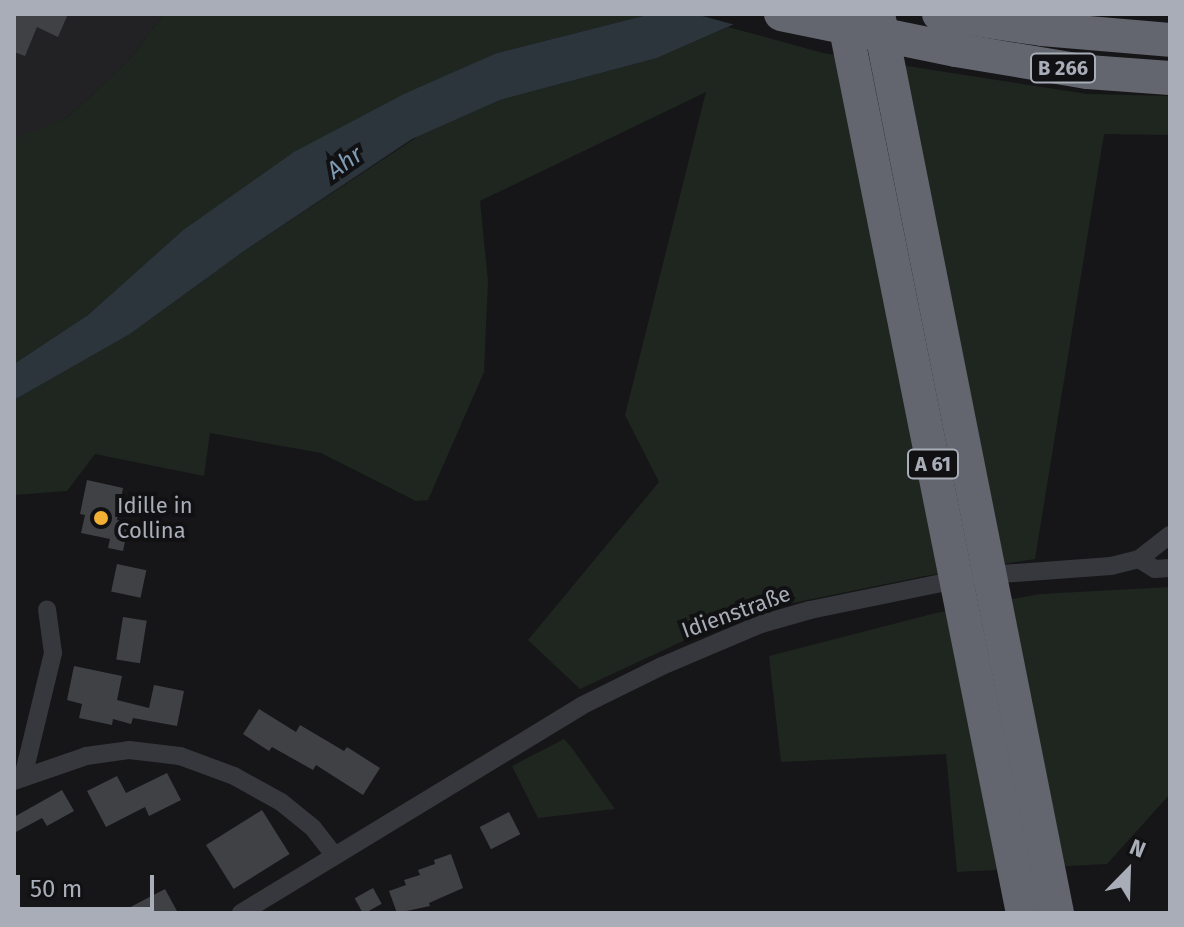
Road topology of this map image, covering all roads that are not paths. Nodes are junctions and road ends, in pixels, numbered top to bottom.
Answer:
1 (781, 14) edge
2 (843, 14) edge
3 (878, 14) edge
4 (939, 14) edge
5 (1170, 40) edge
6 (1170, 78) edge
7 (1170, 535) edge
8 (1139, 559) junction
9 (1170, 568) edge
10 (47, 609) dead end
11 (18, 779) edge
12 (333, 854) junction
13 (241, 913) edge
14 (1023, 913) edge
15 (1057, 913) edge

1 - 6 highway, B 266, bridge
2 - 14 highway, A 61, bridge
3 - 15 highway, A 61, bridge
4 - 5 highway, B 266
7 - 8 street
8 - 9 street, Idienstraße
8 - 12 street, Idienstraße
10 - 11 street
11 - 12 street
12 - 13 street, Idienstraße

